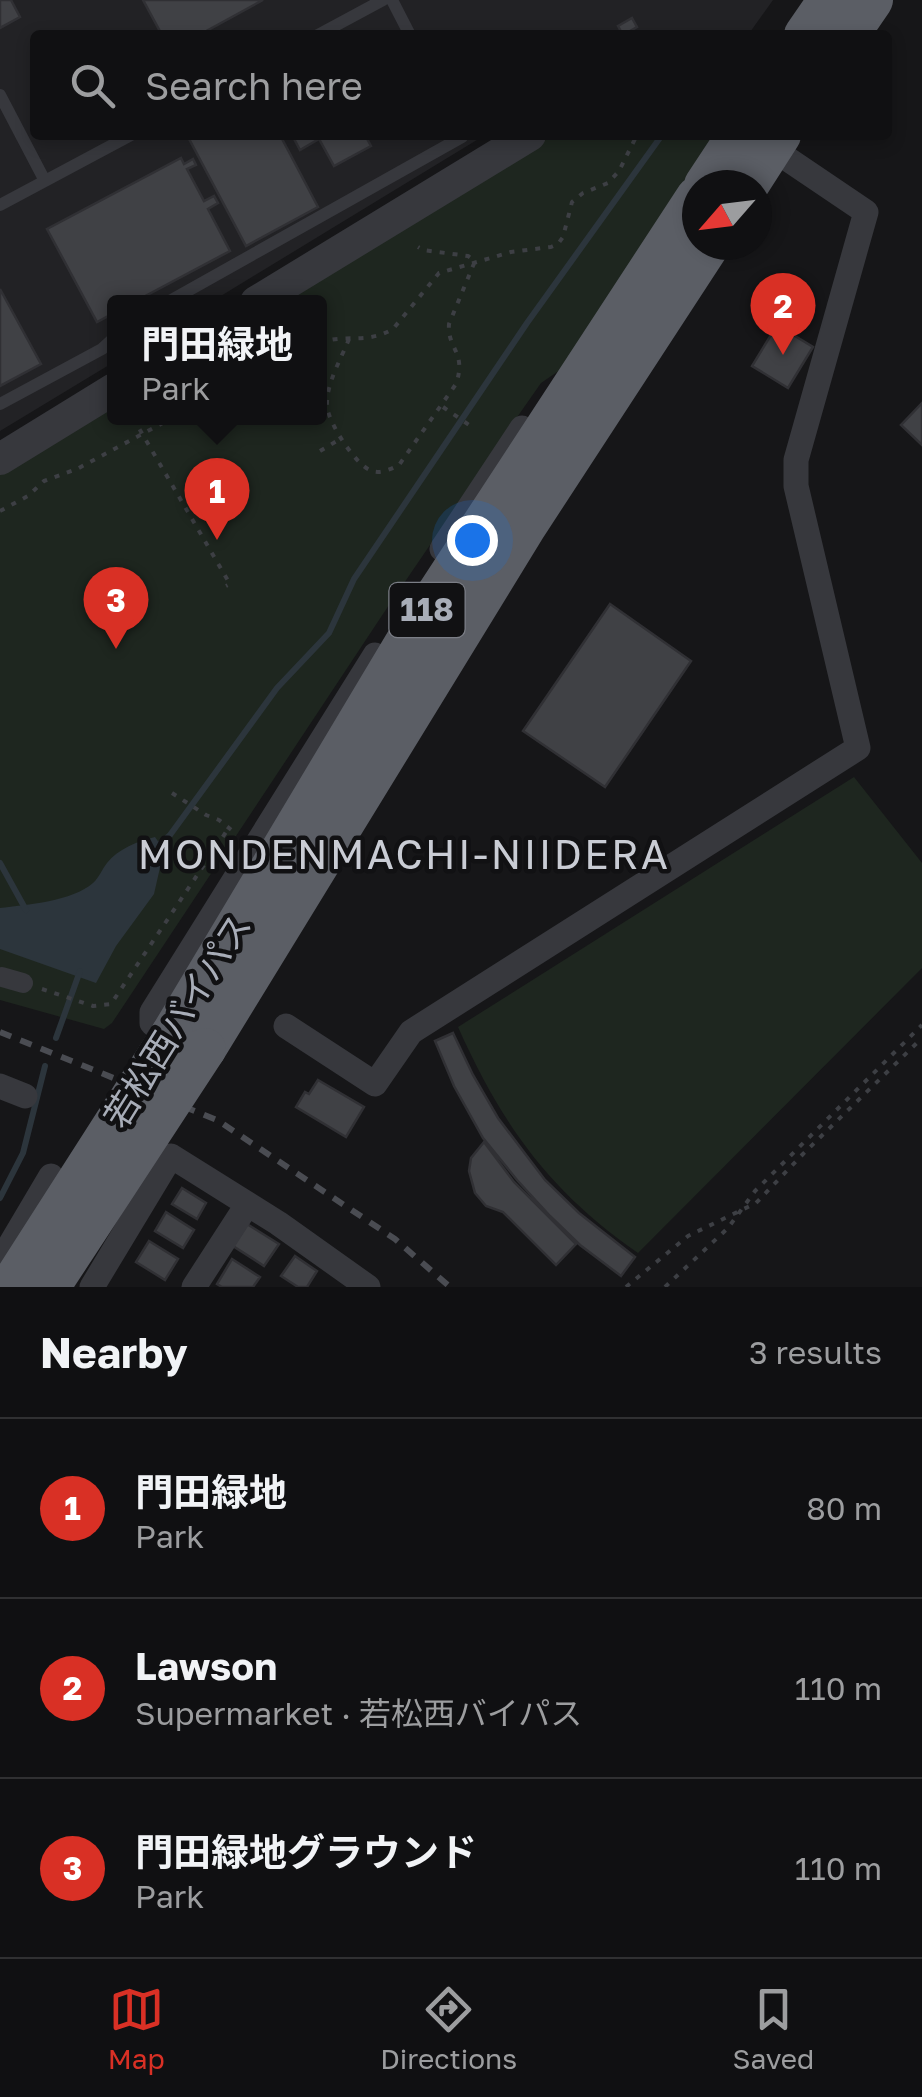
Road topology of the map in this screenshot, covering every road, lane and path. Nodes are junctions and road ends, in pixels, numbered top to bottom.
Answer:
1 (383, 0) edge
2 (392, 0) edge
3 (829, 0) edge
4 (872, 0) edge
5 (327, 30) edge
6 (407, 30) edge
7 (808, 30) edge
8 (851, 30) edge
9 (0, 94) edge
10 (122, 140) edge
11 (458, 140) edge
12 (522, 140) edge
13 (634, 140) edge
14 (759, 140) edge
15 (760, 140) edge
16 (764, 140) edge
17 (723, 170) edge
18 (752, 170) edge
19 (45, 181) junction
20 (0, 205) edge
21 (682, 220) edge
22 (418, 247) dead end
23 (699, 260) edge
24 (475, 261) junction
25 (181, 295) edge
26 (267, 295) edge
27 (656, 325) junction
28 (349, 339) junction
29 (327, 340) edge
30 (107, 344) edge
31 (586, 366) junction
32 (107, 393) edge
33 (0, 404) edge
34 (442, 406) junction
35 (138, 425) edge
36 (159, 425) edge
37 (472, 427) dead end
38 (143, 434) junction
39 (342, 438) junction
40 (320, 451) dead end
41 (0, 459) edge
42 (0, 511) edge
43 (226, 586) dead end
44 (172, 792) dead end
45 (2, 977) edge
46 (29, 985) joint
47 (922, 1025) edge
48 (286, 1026) dead end
49 (922, 1038) edge
50 (189, 1041) junction
51 (0, 1086) edge
52 (25, 1096) dead end
53 (51, 1176) dead end
54 (247, 1204) junction
55 (740, 1212) junction
56 (4, 1261) edge
57 (340, 1278) edge
58 (49, 1287) edge
59 (70, 1287) edge
60 (92, 1287) edge
61 (194, 1287) edge
62 (368, 1287) edge
63 (626, 1287) edge
64 (664, 1287) edge

1 - 5 lane
2 - 6 lane
3 - 7 highway
4 - 8 highway
9 - 19 lane
10 - 19 lane
11 - 25 lane
12 - 26 street
13 - 24 path
14 - 17 highway
15 - 18 highway
16 - 48 street
19 - 20 lane
21 - 31 highway, 若松西バイパス / 118
22 - 24 path
23 - 27 highway, 若松西バイパス / 118
24 - 28 path
24 - 34 path
27 - 31 street
27 - 50 highway, 若松西バイパス / 118
28 - 29 path
28 - 39 path
30 - 33 lane
31 - 50 highway, 若松西バイパス / 118
32 - 41 street
34 - 37 path
34 - 39 path
35 - 38 path
36 - 38 path
38 - 42 path
38 - 43 path
39 - 40 path
44 - 46 path
45 - 46 street
47 - 55 path
49 - 55 path
50 - 56 highway, 若松西バイパス / 118, bridge
50 - 58 highway, 若松西バイパス / 118, bridge
51 - 52 street
53 - 56 street
54 - 57 street
54 - 60 street
54 - 61 street
55 - 63 path
55 - 64 path
56 - 59 street
57 - 62 street

